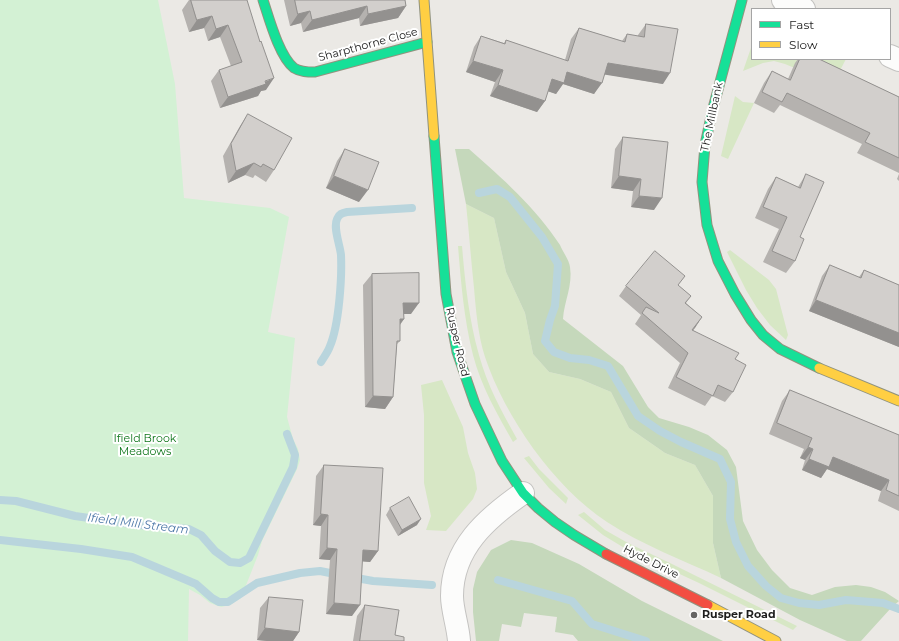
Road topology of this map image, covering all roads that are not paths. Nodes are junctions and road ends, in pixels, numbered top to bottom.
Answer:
1 (263, 0) edge
2 (424, 0) edge
3 (742, 0) edge
4 (783, 0) edge
5 (802, 8) edge
6 (427, 42) junction
7 (899, 401) edge
8 (523, 493) junction
9 (459, 641) edge
10 (776, 641) edge

1 - 6 street, Sharpthorne Close
2 - 6 street, Rusper Road
3 - 7 street, The Millbank
4 - 5 street
6 - 8 street, Rusper Road
8 - 9 street
8 - 10 street, Hyde Drive

